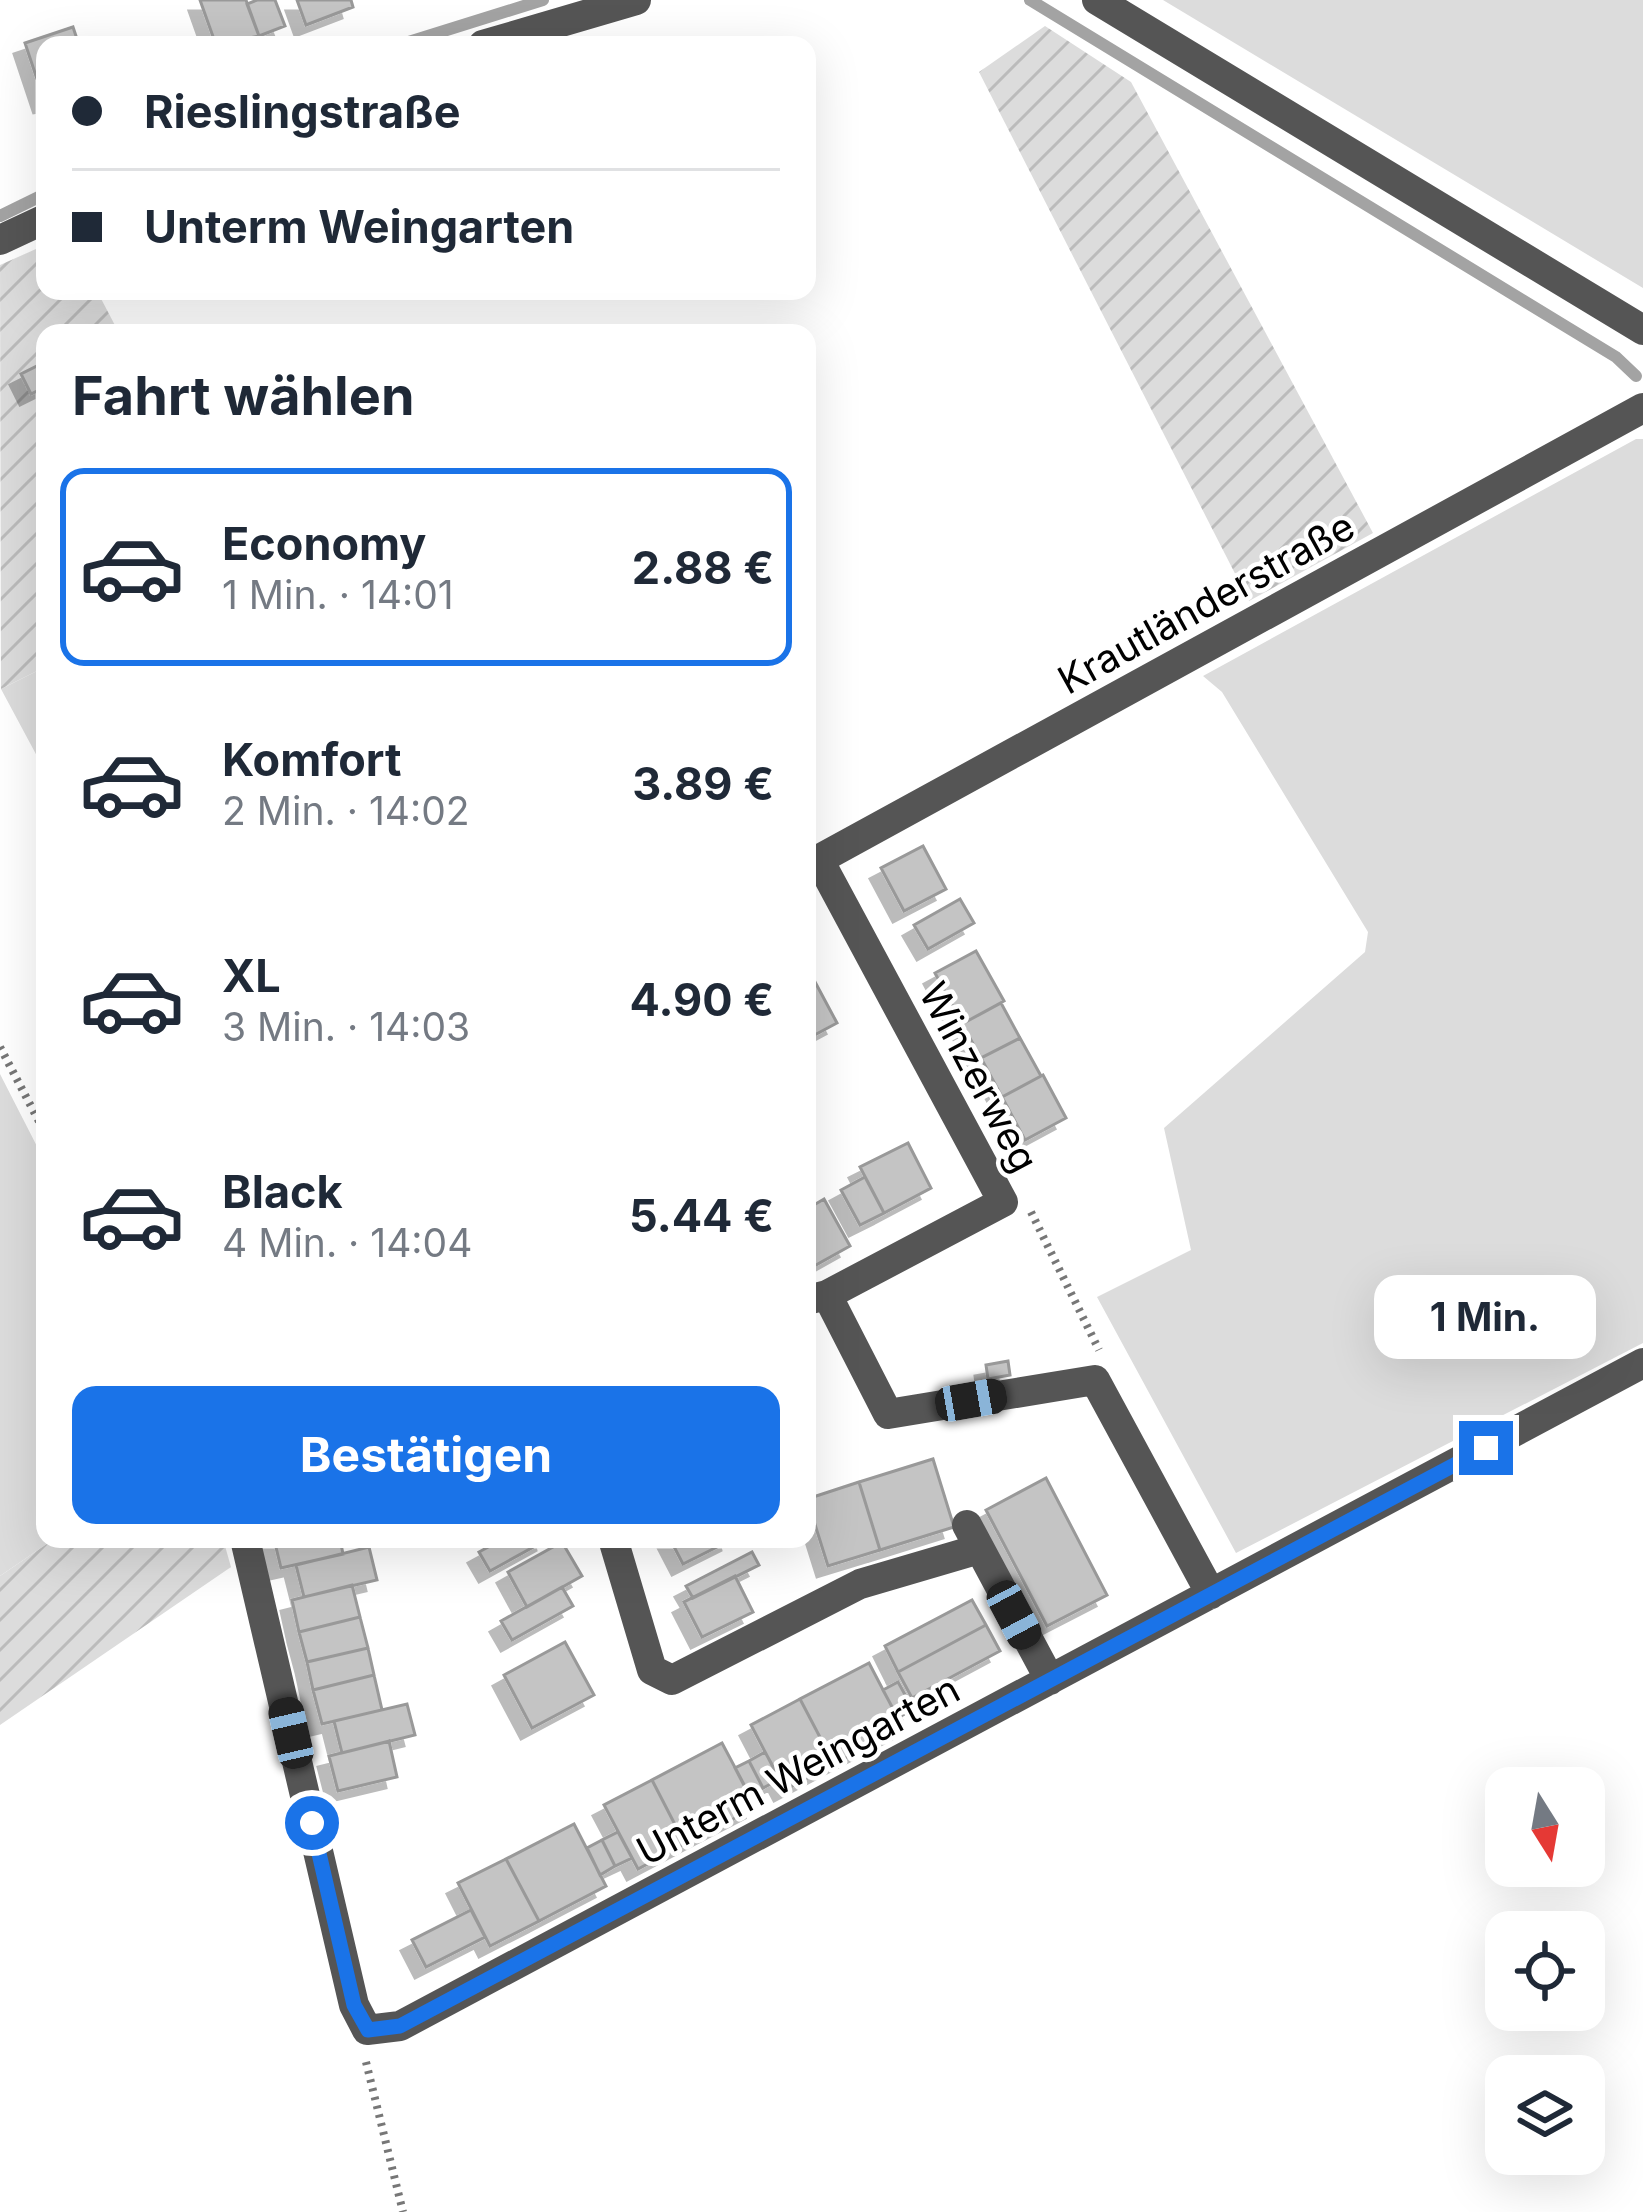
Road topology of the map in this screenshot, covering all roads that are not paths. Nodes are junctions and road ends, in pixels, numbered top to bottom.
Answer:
1 (636, 0) edge
2 (1097, 0) edge
3 (514, 36) edge
4 (36, 223) edge
5 (0, 240) edge
6 (1643, 330) edge
7 (1643, 408) edge
8 (816, 861) edge
9 (816, 868) edge
10 (817, 1297) edge
11 (1643, 1364) edge
12 (246, 1548) edge
13 (617, 1548) edge
14 (1211, 1594) junction
15 (1050, 1680) junction

1 - 3 street
2 - 6 street
4 - 5 street
7 - 8 street, Krautländerstraße
9 - 10 street, Winzerweg
10 - 14 street
11 - 14 street, Unterm Weingarten
12 - 15 street, Unterm Weingarten
13 - 15 street
14 - 15 street, Unterm Weingarten

